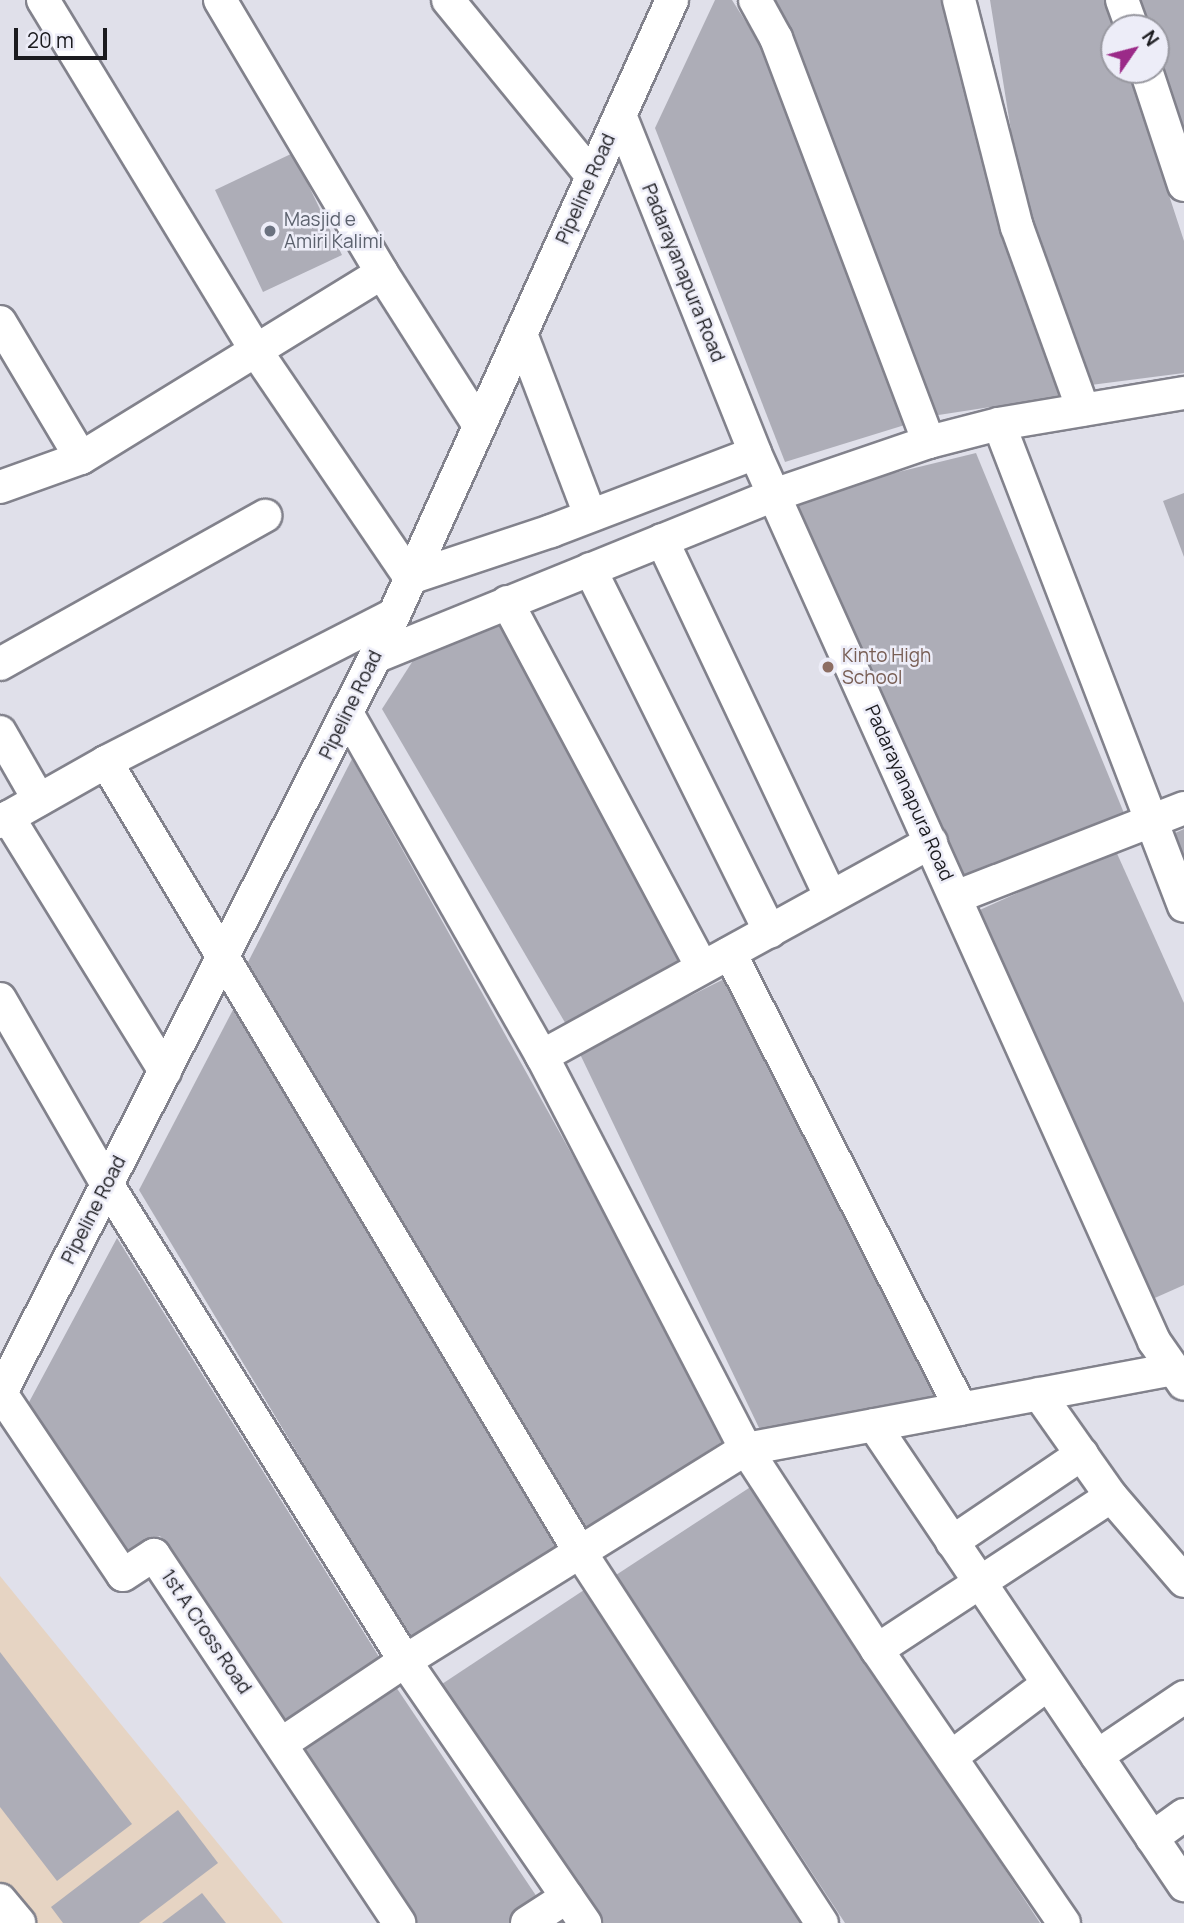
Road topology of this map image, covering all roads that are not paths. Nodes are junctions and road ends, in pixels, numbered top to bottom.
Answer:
1 (43, 0) edge
2 (220, 0) edge
3 (448, 0) edge
4 (672, 0) edge
5 (755, 0) edge
6 (959, 0) edge
7 (1151, 84) edge
8 (620, 115) junction
9 (592, 176) junction
10 (1184, 185) edge
11 (382, 274) junction
12 (0, 322) edge
13 (521, 334) junction
14 (256, 351) junction
15 (1184, 393) edge
16 (1083, 409) junction
17 (999, 424) junction
18 (479, 425) junction
19 (929, 442) junction
20 (755, 453) junction
21 (80, 458) junction
22 (0, 487) edge
23 (774, 495) junction
24 (590, 515) junction
25 (265, 516) dead end
26 (662, 540) junction
27 (590, 569) junction
28 (410, 578) junction
29 (507, 602) junction
30 (393, 615) junction
31 (374, 657) junction
32 (0, 664) edge
33 (347, 713) junction
34 (0, 732) edge
35 (106, 762) junction
36 (39, 800) junction
37 (1184, 808) edge
38 (4, 820) edge
39 (1152, 821) junction
40 (931, 842) junction
41 (830, 896) junction
42 (956, 897) junction
43 (1184, 906) edge
44 (770, 932) junction
45 (730, 953) junction
46 (225, 954) junction
47 (702, 967) junction
48 (0, 999) edge
49 (542, 1056) junction
50 (165, 1071) junction
51 (107, 1184) junction
52 (1178, 1377) edge
53 (0, 1393) edge
54 (1039, 1394) junction
55 (961, 1409) junction
56 (874, 1425) junction
57 (746, 1449) junction
58 (1082, 1454) junction
59 (1111, 1496) junction
60 (952, 1542) junction
61 (580, 1552) junction
62 (1184, 1581) edge
63 (980, 1583) junction
64 (877, 1650) junction
65 (405, 1661) junction
66 (1048, 1684) junction
67 (1184, 1697) edge
68 (281, 1744) junction
69 (1097, 1756) junction
70 (950, 1757) junction
71 (1184, 1815) edge
72 (1152, 1838) junction
73 (1184, 1885) edge
74 (568, 1897) junction
75 (0, 1899) edge
76 (19, 1923) edge
77 (399, 1923) edge
78 (527, 1923) edge
79 (585, 1923) edge
80 (822, 1923) edge
81 (1064, 1923) edge

1 - 14 street
2 - 11 street
3 - 9 street
4 - 8 street, Pipeline Road
5 - 19 street
6 - 16 street
7 - 10 street
8 - 9 street, Pipeline Road
8 - 20 street, Padarayanapura Road
9 - 13 street, Pipeline Road
11 - 14 street
11 - 18 street
12 - 21 street
13 - 18 street, Pipeline Road
13 - 24 street
14 - 21 street
14 - 28 street
15 - 16 street
16 - 17 street
17 - 19 street
17 - 39 street
18 - 28 street, Pipeline Road
19 - 23 street
20 - 23 street, Padarayanapura Road
20 - 24 street
21 - 22 street
23 - 26 street
23 - 40 street, Padarayanapura Road
24 - 28 street
25 - 32 street
26 - 27 street
26 - 41 street
27 - 29 street
27 - 44 street
28 - 30 street, Pipeline Road
29 - 31 street
29 - 47 street
30 - 31 street, Pipeline Road
30 - 35 street
31 - 33 street, Pipeline Road
33 - 46 street, Pipeline Road
33 - 49 street
34 - 36 street
35 - 36 street
35 - 46 street
36 - 38 street
37 - 39 street
38 - 50 street
39 - 42 street
39 - 43 street
40 - 41 street
40 - 42 street, Padarayanapura Road
41 - 44 street
42 - 52 street, Padarayanapura Road
44 - 45 street
45 - 47 street
45 - 55 street
46 - 50 street, Pipeline Road
46 - 61 street
47 - 49 street
48 - 51 street
49 - 57 street
50 - 51 street, Pipeline Road
51 - 53 street, Pipeline Road
51 - 65 street
52 - 54 street
53 - 68 street, 1st A Cross Road
54 - 55 street
54 - 58 street
55 - 56 street
56 - 57 street
56 - 60 street
57 - 61 street
57 - 64 street
58 - 59 street
58 - 60 street
59 - 62 street
59 - 63 street
60 - 63 street
61 - 65 street
61 - 80 street
63 - 64 street
63 - 66 street
64 - 70 street
65 - 68 street
65 - 74 street
66 - 69 street
66 - 70 street
67 - 69 street
68 - 77 street, 1st A Cross Road
69 - 72 street
70 - 81 street
71 - 72 street
72 - 73 street
74 - 78 street
74 - 79 street
75 - 76 street

